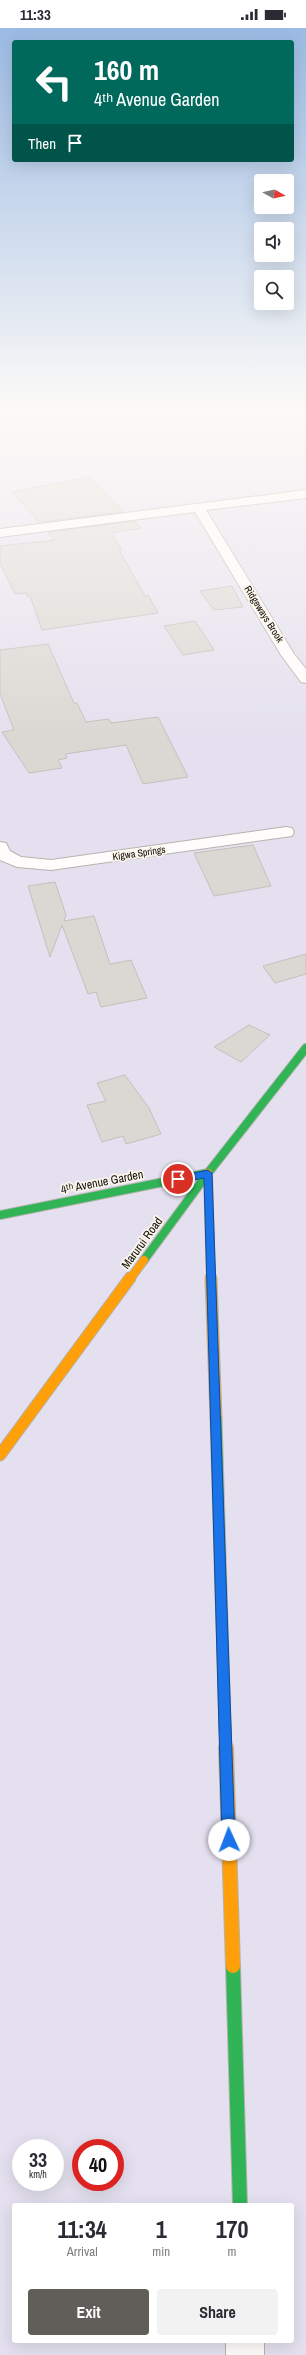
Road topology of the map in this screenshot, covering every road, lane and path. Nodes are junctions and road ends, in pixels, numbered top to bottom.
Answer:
1 (94, 521) edge
2 (206, 521) edge
3 (0, 532) edge
4 (306, 679) edge
5 (286, 832) dead end
6 (0, 847) edge
7 (306, 1048) edge
8 (208, 1173) junction
9 (0, 1215) edge
10 (0, 1455) edge
11 (240, 2203) edge
12 (245, 2343) edge
13 (245, 2355) edge

1 - 3 street
2 - 4 street, Ridgeways Brook
5 - 6 street, Kigwa Springs
7 - 8 street, Marurui Road
8 - 9 street, 4ᵗʰ Avenue Garden
8 - 10 street, Marurui Road
8 - 11 street
12 - 13 street

